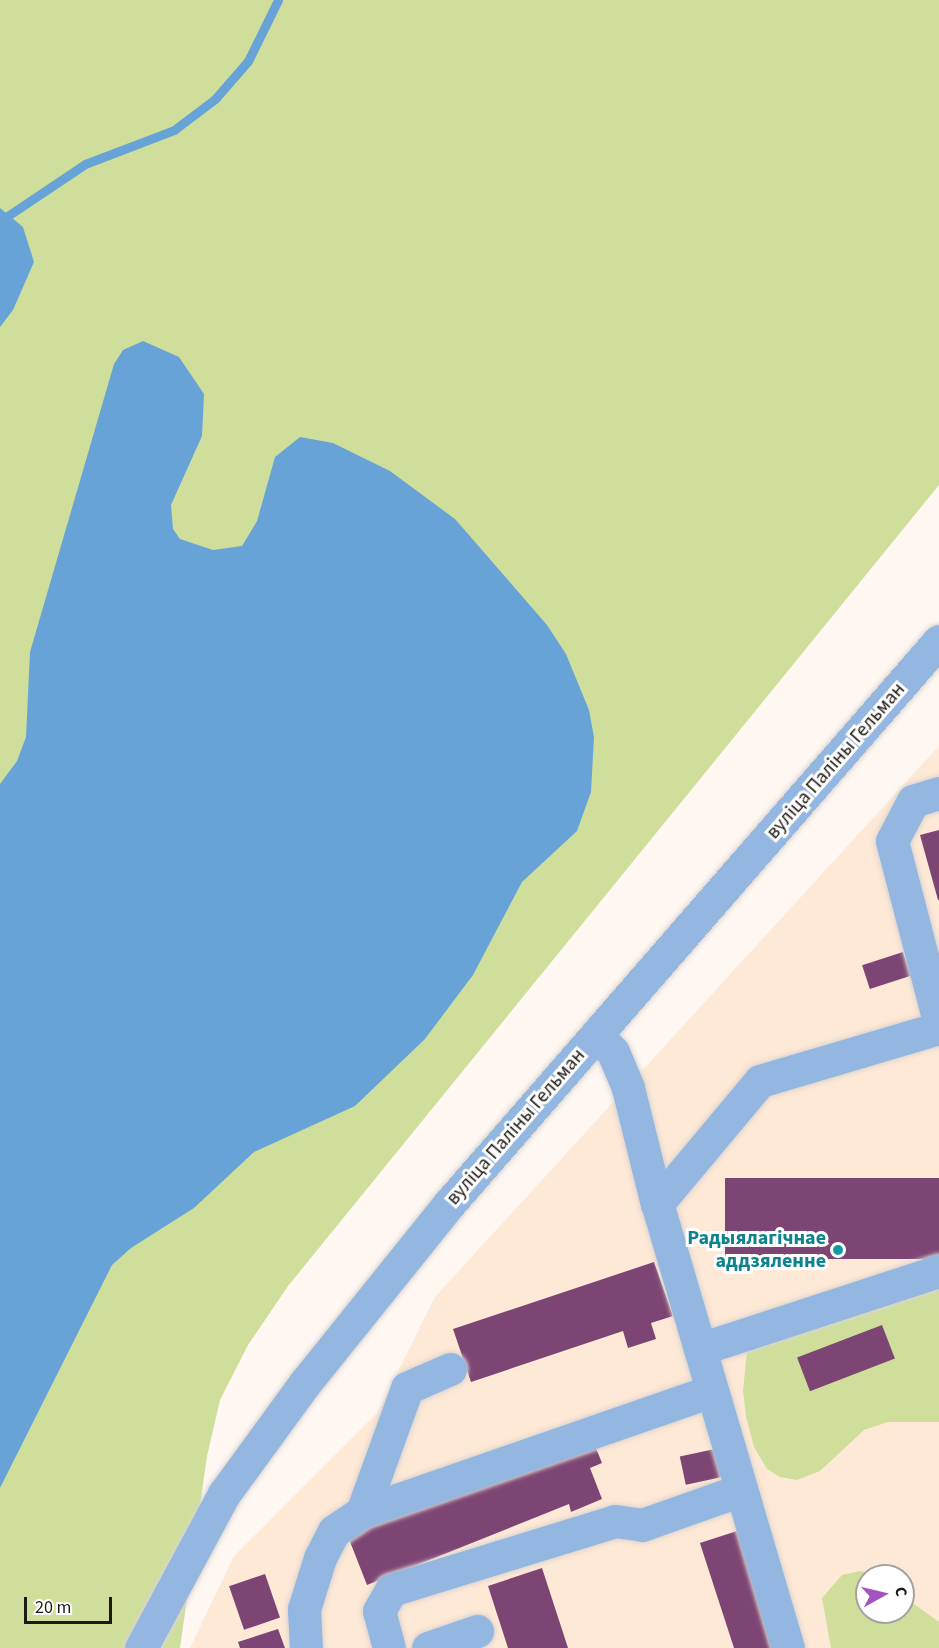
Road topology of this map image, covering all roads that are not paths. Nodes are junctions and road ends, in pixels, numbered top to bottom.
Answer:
1 (939, 642) edge
2 (939, 794) edge
3 (939, 1021) edge
4 (939, 1028) edge
5 (597, 1035) junction
6 (657, 1204) junction
7 (939, 1271) edge
8 (700, 1349) junction
9 (450, 1369) dead end
10 (712, 1391) junction
11 (741, 1490) junction
12 (362, 1512) junction
13 (477, 1631) dead end
14 (141, 1648) edge
15 (306, 1648) edge
16 (388, 1648) edge
17 (428, 1648) edge
18 (788, 1648) edge

1 - 5 street, вуліца Паліны Гельман
2 - 3 street
4 - 6 street
5 - 6 street
5 - 14 street, вуліца Паліны Гельман
6 - 8 street
7 - 8 street
8 - 10 street
9 - 12 street
10 - 11 street
10 - 12 street
11 - 16 street
11 - 18 street
12 - 15 street
13 - 17 street

